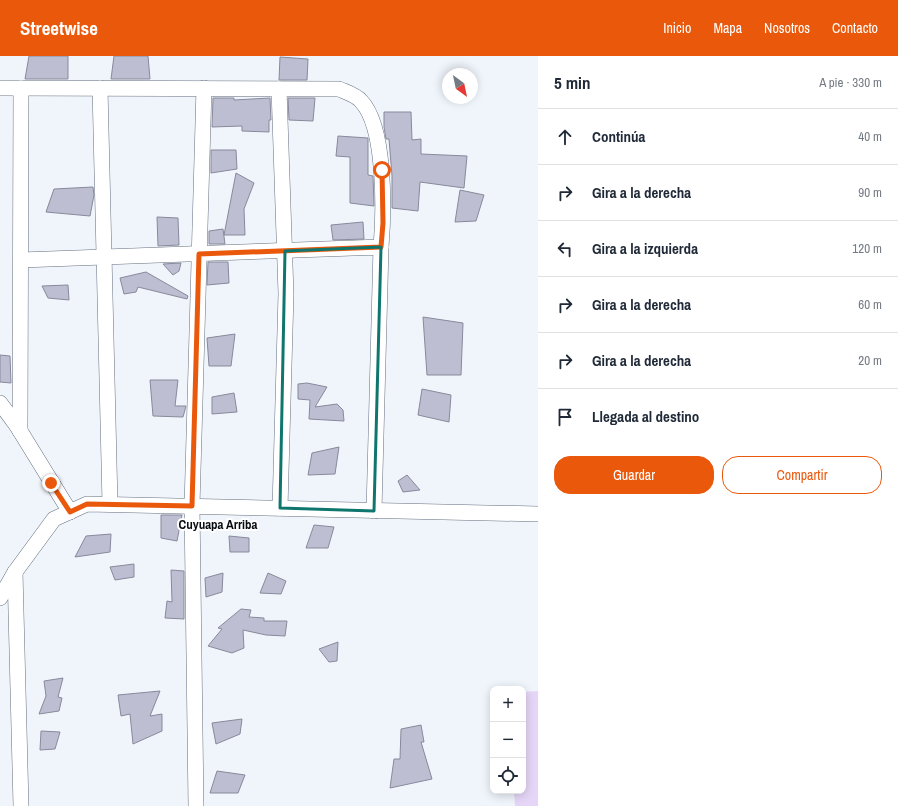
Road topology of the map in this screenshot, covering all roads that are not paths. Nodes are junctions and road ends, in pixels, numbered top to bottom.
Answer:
1 (0, 88) edge
2 (21, 88) junction
3 (100, 88) junction
4 (204, 88) junction
5 (279, 89) junction
6 (381, 247) junction
7 (285, 251) junction
8 (199, 254) junction
9 (104, 258) junction
10 (20, 260) junction
11 (0, 403) edge
12 (20, 431) junction
13 (110, 504) junction
14 (192, 506) junction
15 (280, 508) junction
16 (374, 511) junction
17 (70, 512) junction
18 (538, 514) edge
19 (15, 572) junction
20 (0, 598) edge
21 (20, 806) edge
22 (196, 806) edge

1 - 2 street
2 - 3 street
2 - 10 street
3 - 4 street
3 - 9 street
4 - 5 street
4 - 8 street
5 - 6 street
5 - 7 street
6 - 7 street
6 - 16 street
7 - 8 street
7 - 15 street
8 - 9 street
8 - 14 street
9 - 10 street
9 - 13 street
10 - 12 street
11 - 12 street
12 - 17 street
13 - 14 street
13 - 17 street
14 - 15 street
14 - 22 street
15 - 16 street
16 - 18 street
17 - 19 street
19 - 20 street
19 - 21 street

